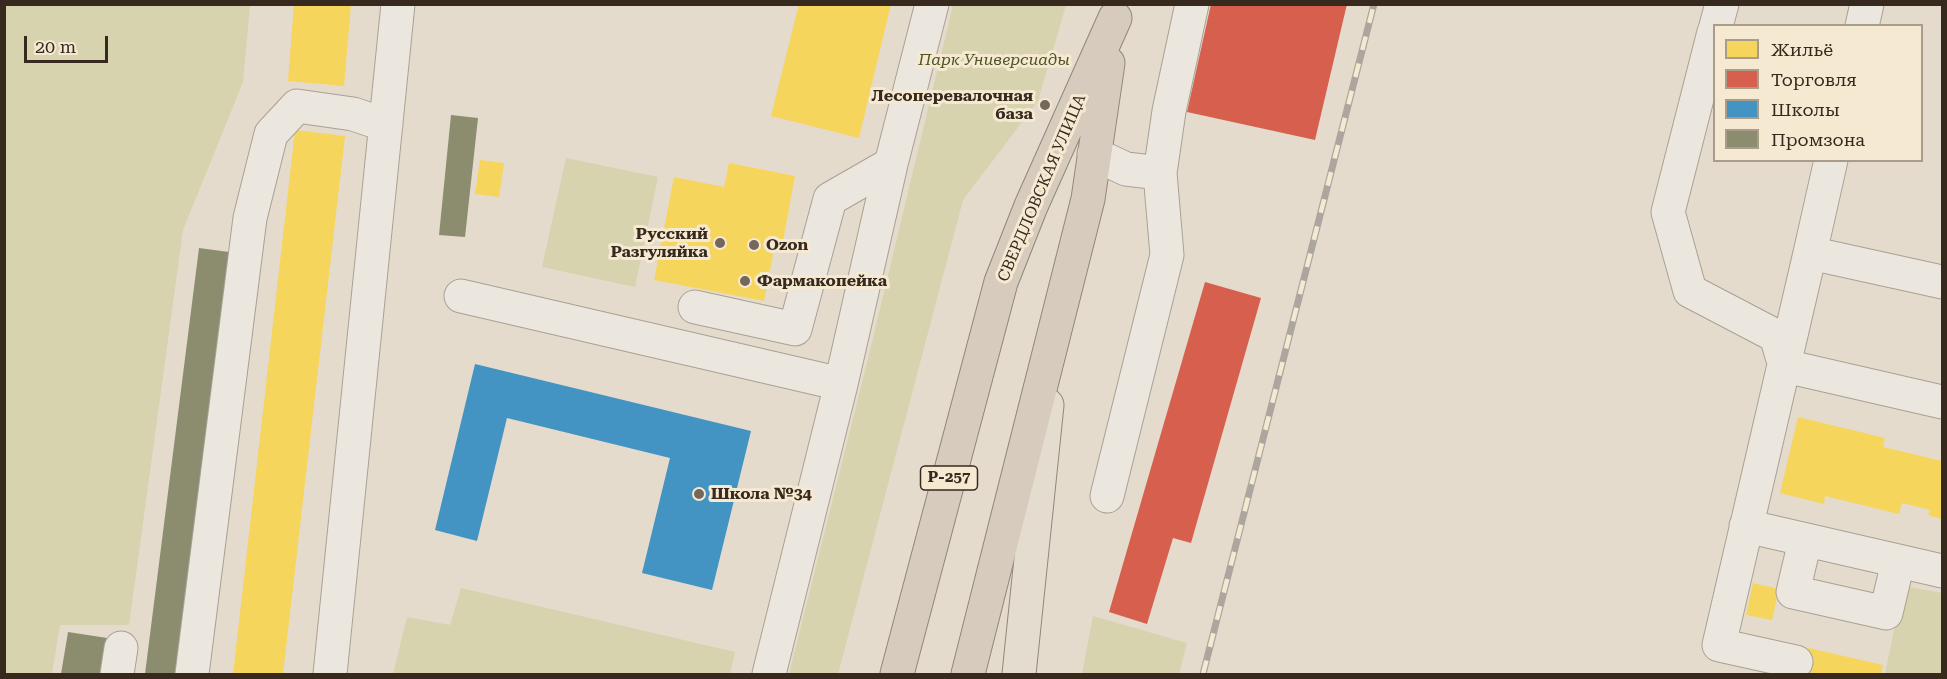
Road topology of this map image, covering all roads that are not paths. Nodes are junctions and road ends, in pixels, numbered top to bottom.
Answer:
1 (398, 4) edge
2 (932, 4) edge
3 (1192, 4) edge
4 (1722, 4) edge
5 (1867, 4) edge
6 (1116, 11) edge
7 (1717, 24) edge
8 (1862, 24) edge
9 (1713, 36) edge
10 (386, 125) junction
11 (1094, 154) junction
12 (1831, 162) edge
13 (891, 164) junction
14 (1160, 173) junction
15 (1810, 253) junction
16 (1942, 282) edge
17 (461, 296) dead end
18 (695, 308) dead end
19 (1055, 324) junction
20 (1785, 366) junction
21 (841, 384) junction
22 (1942, 402) edge
23 (1107, 496) dead end
24 (1746, 526) junction
25 (1805, 541) junction
26 (1898, 562) junction
27 (1942, 571) edge
28 (1796, 662) dead end
29 (192, 675) edge
30 (330, 675) edge
31 (769, 675) edge
32 (897, 675) edge
33 (968, 675) edge
34 (1019, 675) edge

1 - 10 street
2 - 13 street
3 - 14 street
4 - 7 street
5 - 8 street
6 - 11 highway, СВЕРДЛОВСКАЯ УЛИЦА / Р-257
6 - 32 highway, СВЕРДЛОВСКАЯ УЛИЦА / Р-257
9 - 20 street
10 - 29 street
10 - 30 street
11 - 14 street
11 - 19 highway, СВЕРДЛОВСКАЯ УЛИЦА / Р-257
12 - 15 street
13 - 18 street
13 - 21 street
14 - 23 street
15 - 16 street
15 - 20 street
17 - 21 street
19 - 33 highway, СВЕРДЛОВСКАЯ УЛИЦА / Р-257
19 - 34 main road
20 - 22 street
20 - 24 street
21 - 31 street
24 - 25 street
24 - 28 street
25 - 26 street
25 - 26 street
26 - 27 street

